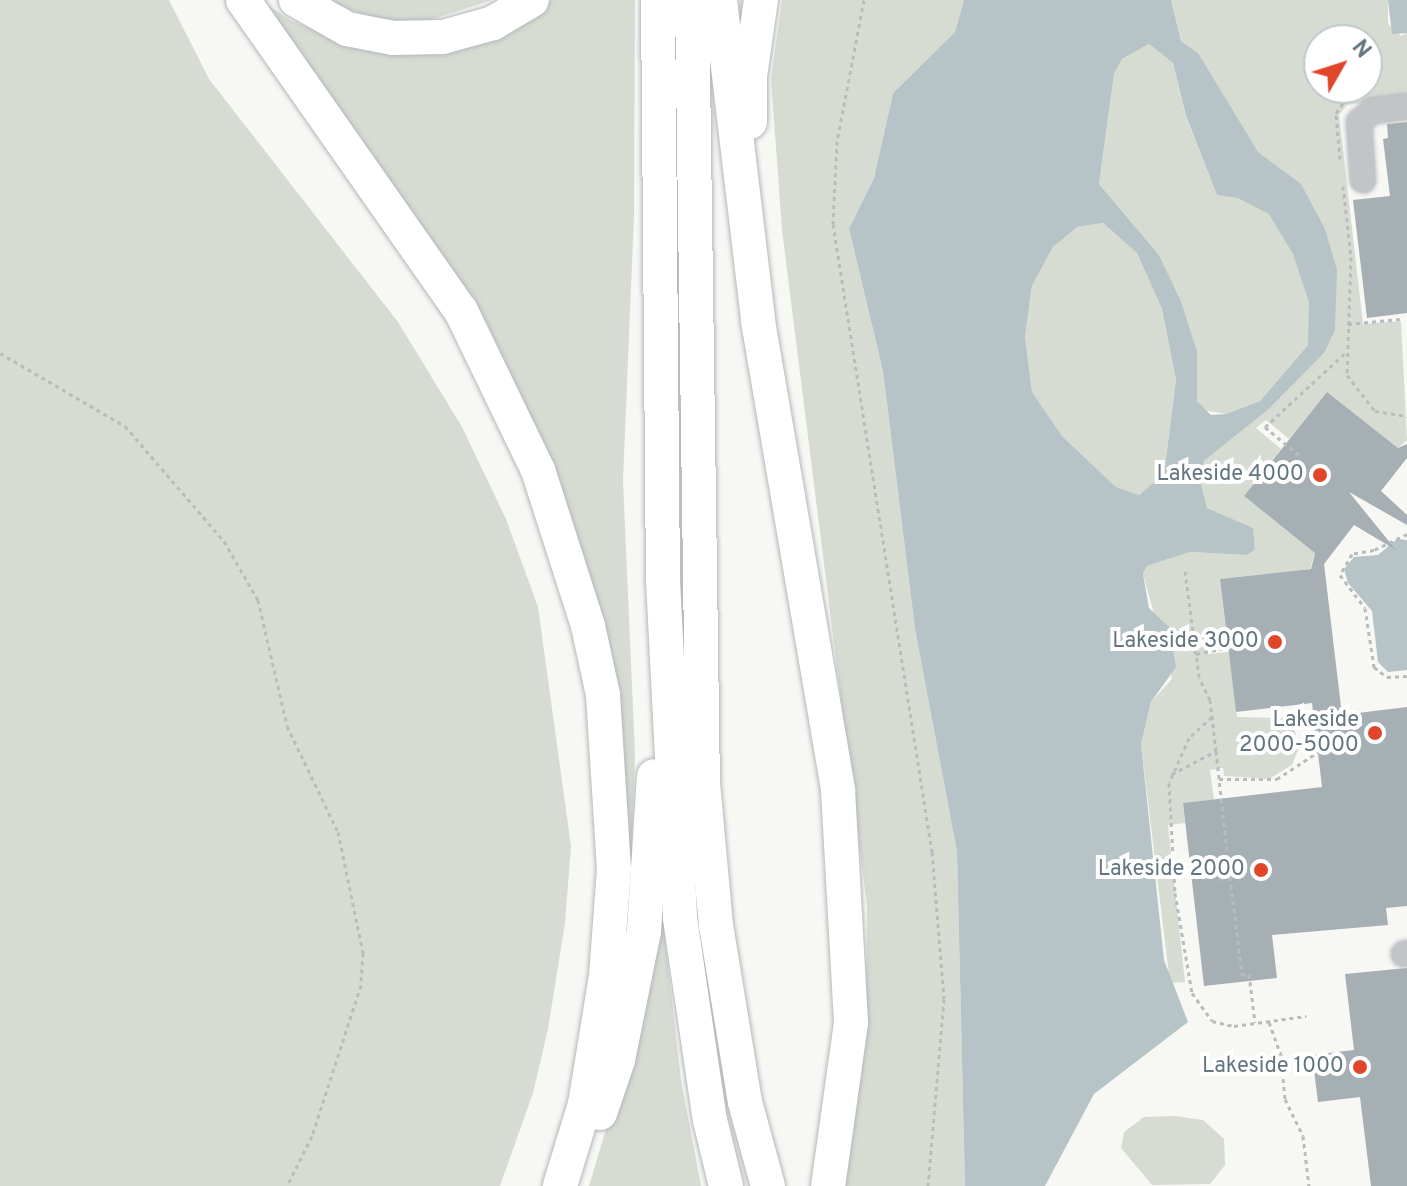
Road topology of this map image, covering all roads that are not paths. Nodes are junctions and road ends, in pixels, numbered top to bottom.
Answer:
1 (243, 0) edge
2 (296, 0) edge
3 (532, 0) edge
4 (658, 0) edge
5 (692, 0) edge
6 (720, 0) edge
7 (761, 0) edge
8 (1407, 107) edge
9 (1349, 178) road end
10 (777, 417) junction
11 (663, 580) junction
12 (560, 1186) edge
13 (574, 1186) edge
14 (726, 1186) edge
15 (768, 1186) edge
16 (828, 1186) edge

1 - 12 highway
2 - 3 highway
4 - 11 highway
5 - 15 highway
6 - 10 highway
7 - 10 highway
8 - 9 lane
10 - 16 highway
11 - 13 highway
11 - 14 highway

